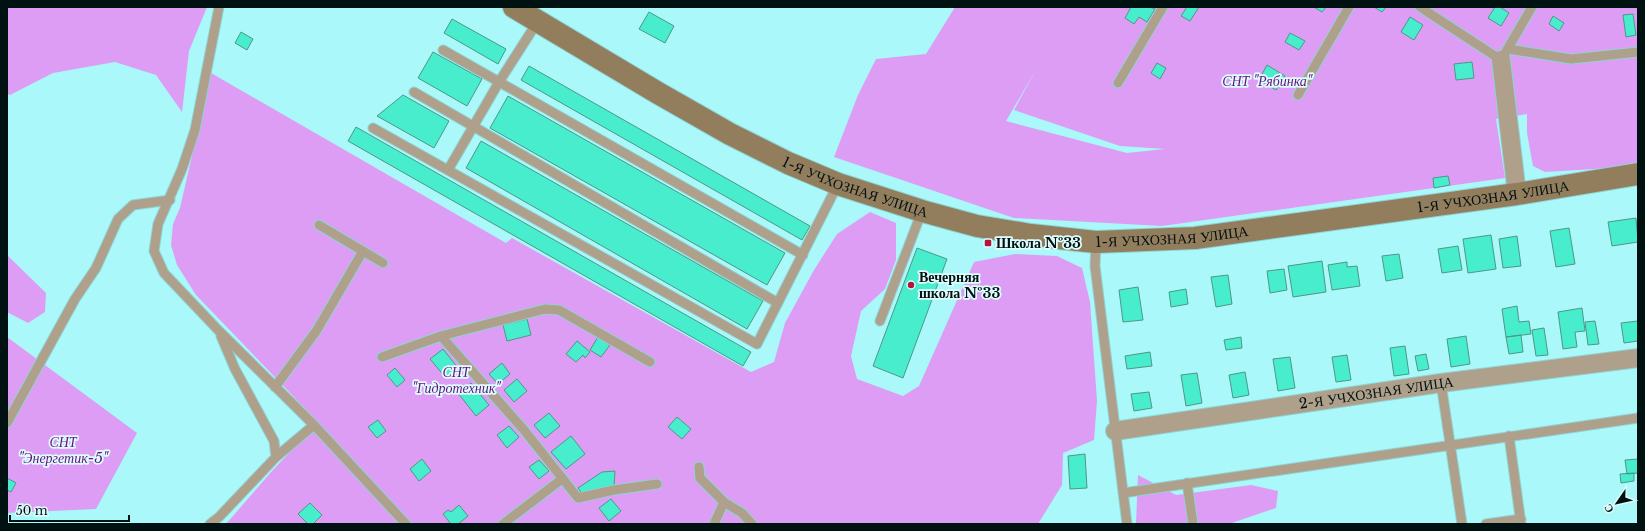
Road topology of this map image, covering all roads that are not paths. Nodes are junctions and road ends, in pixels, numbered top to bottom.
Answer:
1 (219, 7) edge
2 (514, 7) edge
3 (1163, 7) edge
4 (1349, 7) edge
5 (1420, 7) edge
6 (1532, 7) edge
7 (538, 21) junction
8 (443, 50) dead end
9 (1638, 52) edge
10 (1505, 55) junction
11 (500, 82) junction
12 (1118, 83) dead end
13 (414, 92) dead end
14 (1298, 95) dead end
15 (474, 126) junction
16 (374, 128) dead end
17 (448, 170) junction
18 (1638, 174) edge
19 (838, 184) junction
20 (1517, 194) junction
21 (170, 200) junction
22 (922, 211) junction
23 (319, 225) dead end
24 (1096, 242) junction
25 (362, 251) junction
26 (803, 255) junction
27 (383, 263) dead end
28 (778, 303) junction
29 (880, 321) dead end
30 (219, 331) junction
31 (441, 336) junction
32 (382, 358) dead end
33 (1638, 358) edge
34 (650, 362) dead end
35 (1441, 383) junction
36 (275, 387) junction
37 (1638, 418) edge
38 (7, 423) edge
39 (314, 425) junction
40 (1115, 432) junction
41 (1508, 436) junction
42 (1450, 445) junction
43 (276, 457) junction
44 (699, 467) dead end
45 (562, 479) junction
46 (1187, 483) junction
47 (657, 484) dead end
48 (1123, 493) junction
49 (724, 502) junction
50 (1521, 522) edge
51 (210, 524) edge
52 (406, 524) edge
53 (503, 524) edge
54 (714, 524) edge
55 (752, 524) edge
56 (1126, 524) edge
57 (1193, 524) edge
58 (1462, 524) edge
59 (1486, 524) edge

1 - 21 lane
2 - 7 street, 1-Я УЧХОЗНАЯ УЛИЦА
3 - 12 lane
4 - 14 lane
5 - 10 lane
6 - 10 lane
7 - 11 lane
7 - 19 street, 1-Я УЧХОЗНАЯ УЛИЦА
8 - 11 lane
9 - 10 lane
10 - 20 street
11 - 15 lane
11 - 26 lane
13 - 15 lane
15 - 17 lane
15 - 28 lane
16 - 17 lane
17 - 28 lane
18 - 20 street, 1-Я УЧХОЗНАЯ УЛИЦА
19 - 22 street, 1-Я УЧХОЗНАЯ УЛИЦА
19 - 26 lane
20 - 24 street, 1-Я УЧХОЗНАЯ УЛИЦА
21 - 30 lane
21 - 38 lane
22 - 24 street, 1-Я УЧХОЗНАЯ УЛИЦА
22 - 29 lane
23 - 25 lane
24 - 40 lane
25 - 27 lane
25 - 36 lane
26 - 28 lane
30 - 36 lane
30 - 43 lane
31 - 32 lane
31 - 34 lane
31 - 45 lane
33 - 35 street, 2-Я УЧХОЗНАЯ УЛИЦА
35 - 40 street, 2-Я УЧХОЗНАЯ УЛИЦА
35 - 42 lane
36 - 39 lane
37 - 41 lane
39 - 43 lane
39 - 52 lane
40 - 48 lane
41 - 42 lane
41 - 50 lane
42 - 46 lane
42 - 58 lane
43 - 51 lane
44 - 49 lane
45 - 47 lane
45 - 53 lane
46 - 48 lane
46 - 57 lane
48 - 56 lane
49 - 54 lane
49 - 55 lane
50 - 59 lane

